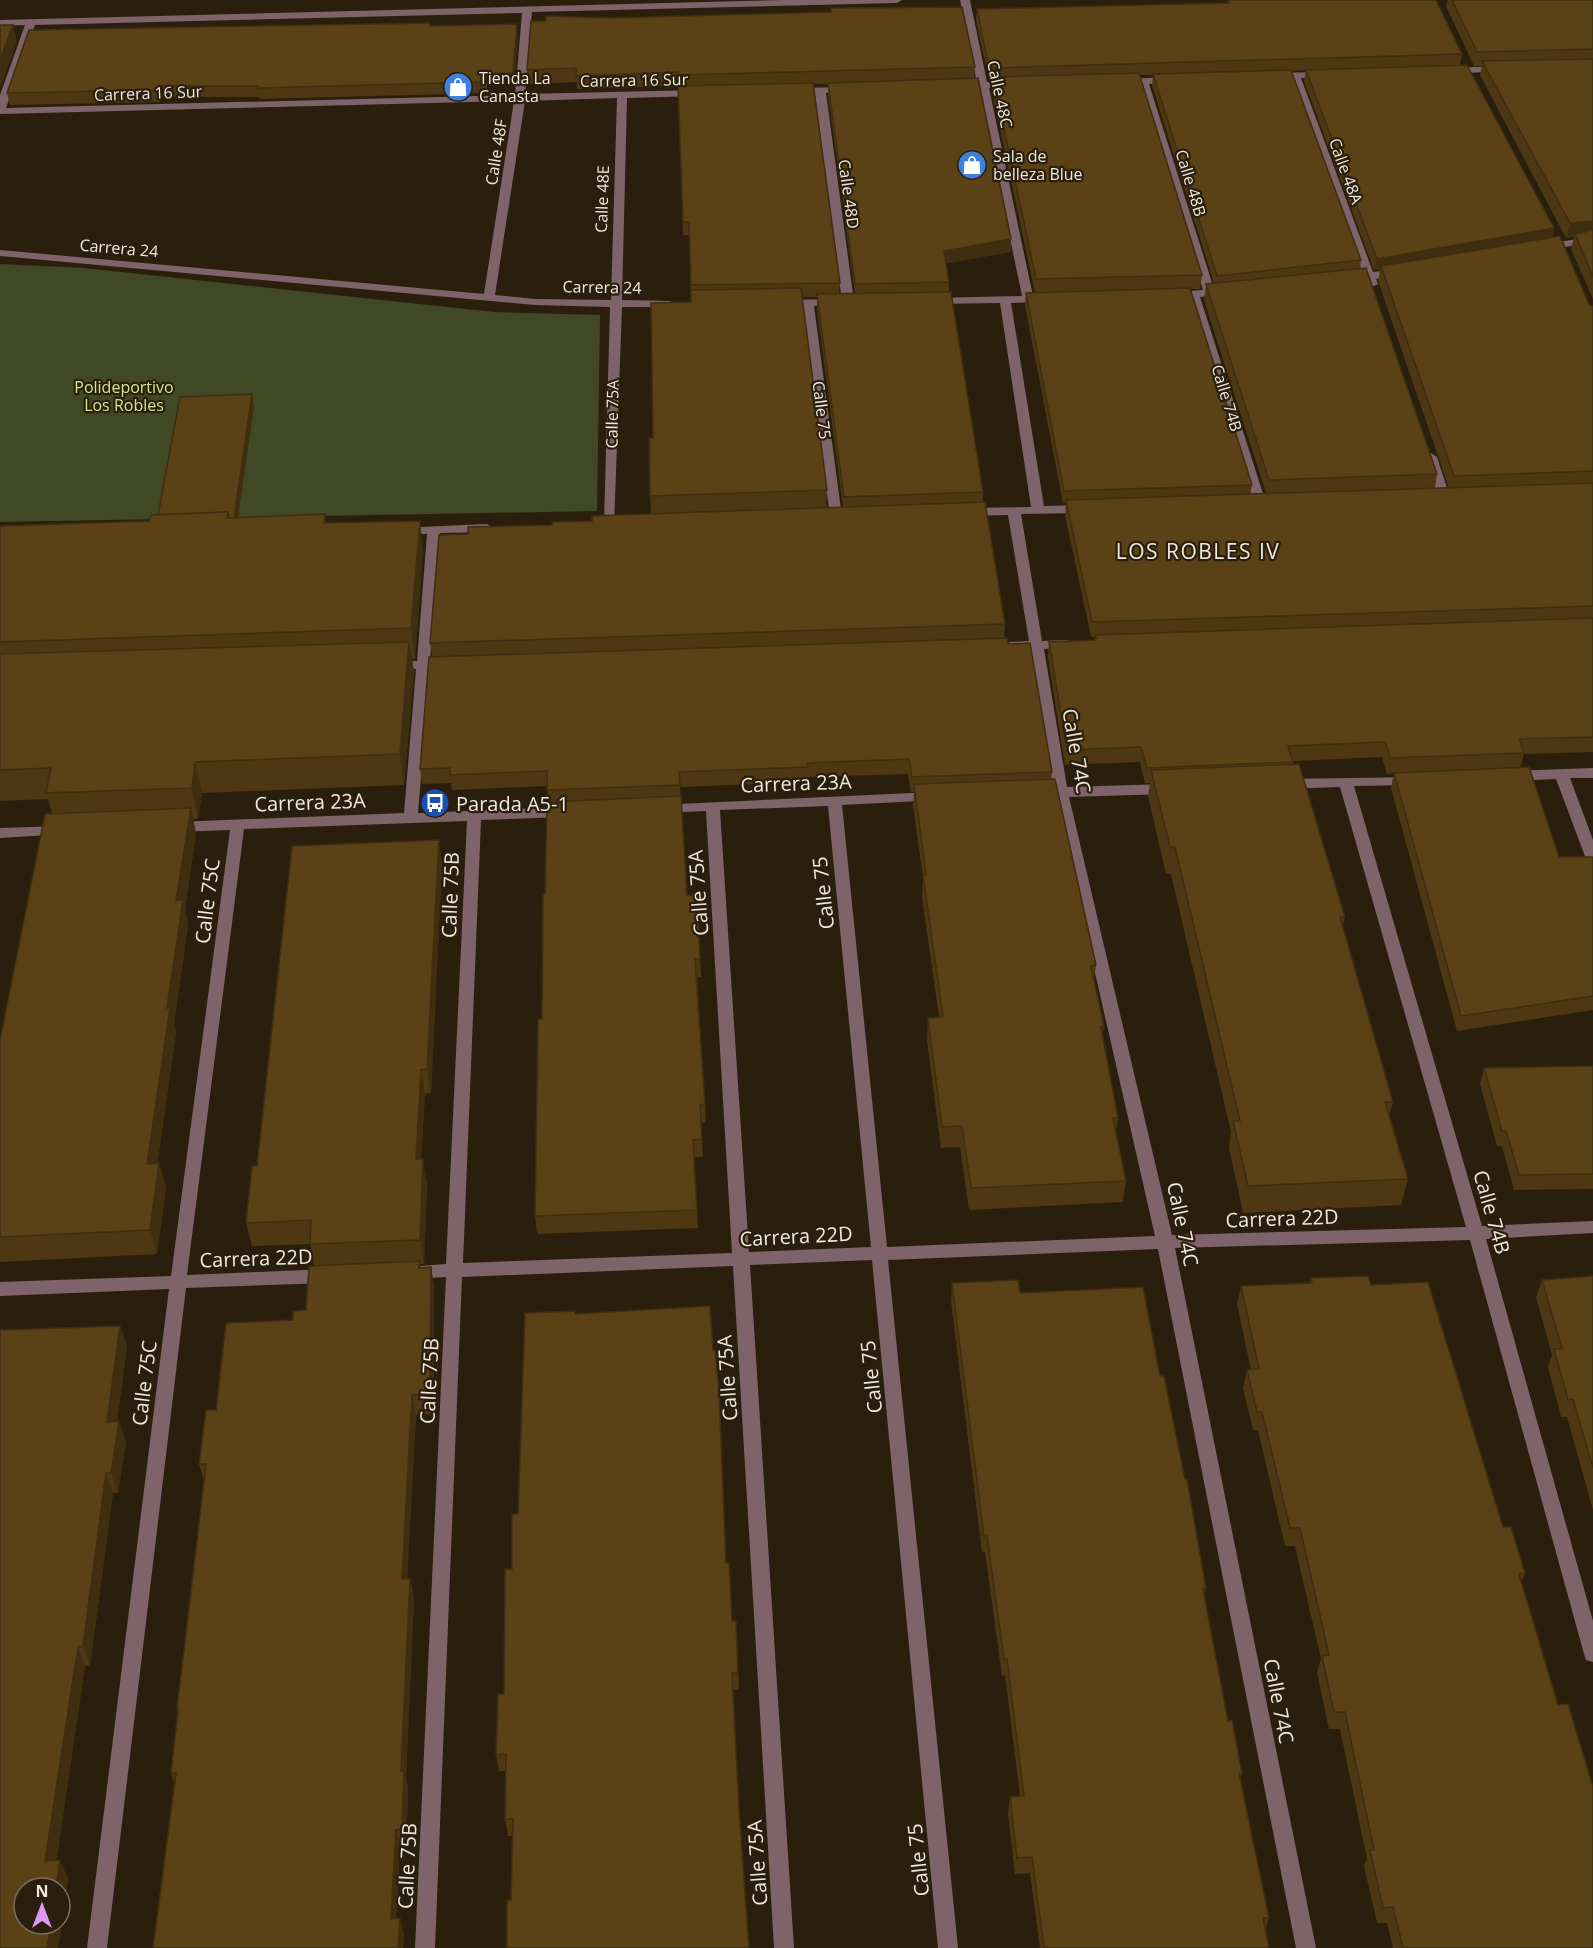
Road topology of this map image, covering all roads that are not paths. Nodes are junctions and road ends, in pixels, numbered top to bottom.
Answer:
1 (897, 0) edge
2 (965, 0) edge
3 (527, 10) junction
4 (31, 22) junction
5 (0, 23) edge
6 (1466, 65) junction
7 (1514, 69) edge
8 (1434, 71) edge
9 (1330, 75) edge
10 (1295, 76) junction
11 (1260, 77) edge
12 (1190, 79) edge
13 (1474, 80) edge
14 (1143, 81) junction
15 (1109, 82) edge
16 (1017, 85) edge
17 (983, 86) junction
18 (948, 87) edge
19 (855, 89) edge
20 (820, 90) junction
21 (785, 91) edge
22 (715, 93) edge
23 (622, 95) junction
24 (520, 98) junction
25 (0, 110) edge
26 (1593, 239) edge
27 (1528, 250) edge
28 (0, 253) edge
29 (1414, 269) edge
30 (1369, 277) junction
31 (1335, 280) edge
32 (1233, 291) edge
33 (1194, 294) junction
34 (1210, 294) junction
35 (1159, 295) edge
36 (489, 298) junction
37 (1052, 298) edge
38 (1028, 299) junction
39 (1377, 299) edge
40 (1005, 300) junction
41 (927, 301) edge
42 (774, 303) edge
43 (808, 303) junction
44 (683, 304) edge
45 (615, 305) junction
46 (1425, 442) edge
47 (1444, 497) edge
48 (1260, 503) edge
49 (1097, 508) edge
50 (1038, 510) junction
51 (1014, 511) junction
52 (955, 513) edge
53 (836, 517) edge
54 (610, 524) edge
55 (504, 528) edge
56 (434, 530) junction
57 (387, 531) edge
58 (1083, 644) edge
59 (1036, 645) junction
60 (1000, 646) edge
61 (457, 664) edge
62 (422, 665) junction
63 (375, 666) edge
64 (1593, 773) edge
65 (1561, 774) junction
66 (1501, 776) edge
67 (1430, 779) edge
68 (1346, 782) junction
69 (1275, 785) edge
70 (1180, 788) edge
71 (1062, 793) junction
72 (1026, 794) edge
73 (942, 797) edge
74 (835, 801) junction
75 (713, 806) junction
76 (642, 809) edge
77 (582, 811) edge
78 (474, 815) junction
79 (411, 817) junction
80 (238, 824) junction
81 (155, 827) edge
82 (71, 831) edge
83 (0, 833) edge
84 (1593, 859) edge
85 (1593, 1227) edge
86 (1476, 1233) junction
87 (1165, 1242) junction
88 (880, 1253) junction
89 (741, 1260) junction
90 (455, 1270) junction
91 (397, 1273) edge
92 (339, 1275) edge
93 (178, 1282) junction
94 (0, 1289) edge
95 (1593, 1654) edge
96 (97, 1948) edge
97 (425, 1948) edge
98 (784, 1948) edge
99 (948, 1948) edge
100 (1306, 1948) edge

1 - 3 street
2 - 17 street, Calle 48C
3 - 4 street
3 - 24 street, Calle 48F
4 - 5 street
4 - 25 street
6 - 7 street
6 - 8 street
6 - 13 street
9 - 10 street
10 - 11 street
10 - 30 street, Calle 48A
12 - 14 street
14 - 15 street
14 - 34 street, Calle 48B
16 - 17 street
17 - 18 street
17 - 38 street, Calle 48C
19 - 20 street
20 - 21 street
20 - 43 street, Calle 48D
22 - 23 street, Carrera 16 Sur
23 - 24 street, Carrera 16 Sur
23 - 45 street, Calle 48E
24 - 25 street, Carrera 16 Sur
24 - 36 street, Calle 48F
26 - 27 street
28 - 36 street, Carrera 24
29 - 30 street
30 - 31 street
30 - 39 street, Calle 48A
32 - 34 street
33 - 34 street
33 - 35 street
33 - 48 street, Calle 74B
36 - 45 street, Carrera 24
37 - 38 street
38 - 40 street
40 - 41 street
40 - 50 street
42 - 43 street
43 - 53 street, Calle 75
44 - 45 street, Carrera 24
45 - 54 street, Calle 75A
46 - 47 street
49 - 50 street
50 - 51 street
51 - 52 street
51 - 59 street, Calle 74C
55 - 56 street
56 - 57 street
56 - 62 street
58 - 59 street
59 - 60 street
59 - 71 street, Calle 74C
61 - 62 street
62 - 63 street
62 - 79 street
64 - 65 street
65 - 66 street
65 - 84 street
67 - 68 street
68 - 69 street
68 - 86 street, Calle 74B
70 - 71 street
71 - 72 street
71 - 87 street, Calle 74C
73 - 74 street, Carrera 23A
74 - 75 street, Carrera 23A
74 - 88 street, Calle 75
75 - 76 street, Carrera 23A
75 - 89 street, Calle 75A
77 - 78 street, Carrera 23A
78 - 79 street, Carrera 23A
78 - 90 street, Calle 75B
79 - 80 street, Carrera 23A
80 - 81 street, Carrera 23A
80 - 93 street, Calle 75C
82 - 83 street
85 - 86 street, Carrera 22D
86 - 87 street, Carrera 22D
86 - 95 street, Calle 74B
87 - 88 street, Carrera 22D
87 - 100 street, Calle 74C
88 - 89 street, Carrera 22D
88 - 99 street, Calle 75
89 - 90 street, Carrera 22D
89 - 98 street, Calle 75A
90 - 91 street, Carrera 22D
90 - 97 street, Calle 75B
92 - 93 street, Carrera 22D
93 - 94 street, Carrera 22D
93 - 96 street, Calle 75C

